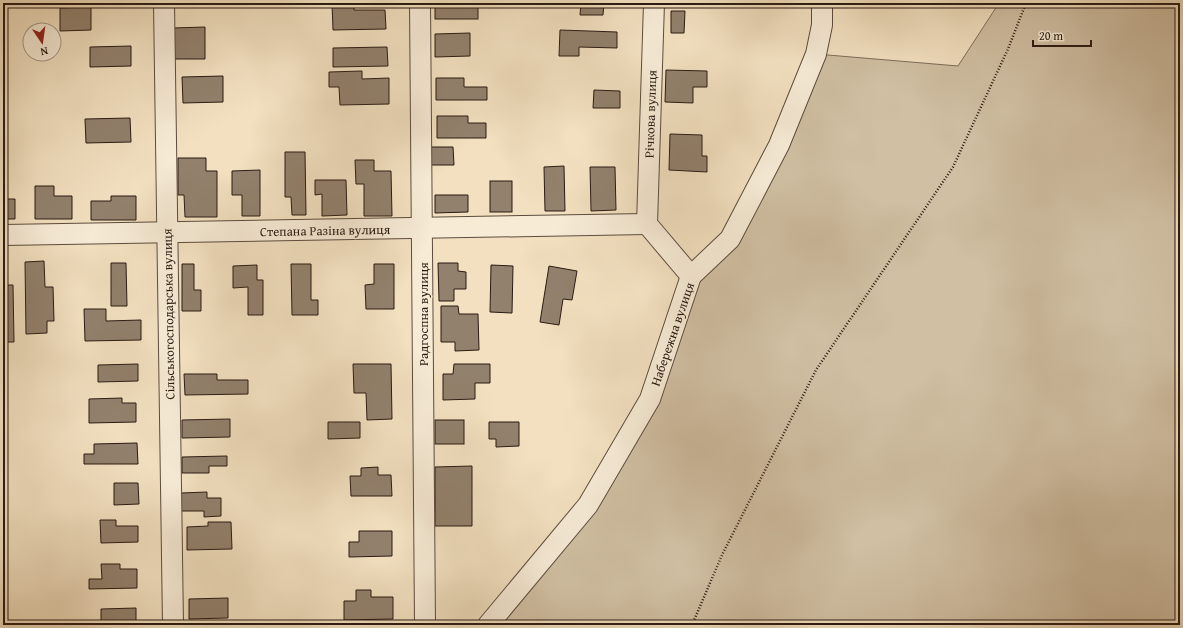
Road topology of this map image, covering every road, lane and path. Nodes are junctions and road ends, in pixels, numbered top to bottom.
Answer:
1 (164, 3) edge
2 (420, 3) edge
3 (654, 3) edge
4 (822, 3) edge
5 (1026, 3) edge
6 (647, 224) junction
7 (422, 228) junction
8 (167, 232) junction
9 (3, 235) edge
10 (691, 276) junction
11 (173, 625) edge
12 (425, 625) edge
13 (488, 625) edge
14 (692, 625) edge

1 - 8 street, Сільськогосподарська вулиця
2 - 7 street, Радгоспна вулиця
3 - 6 street, Річкова вулиця
4 - 10 street, Набережна вулиця
5 - 14 path
6 - 7 street, Степана Разіна вулиця
6 - 10 street
7 - 8 street, Степана Разіна вулиця
7 - 12 street, Радгоспна вулиця
8 - 9 street, Степана Разіна вулиця
8 - 11 street, Сільськогосподарська вулиця
10 - 13 street, Набережна вулиця

